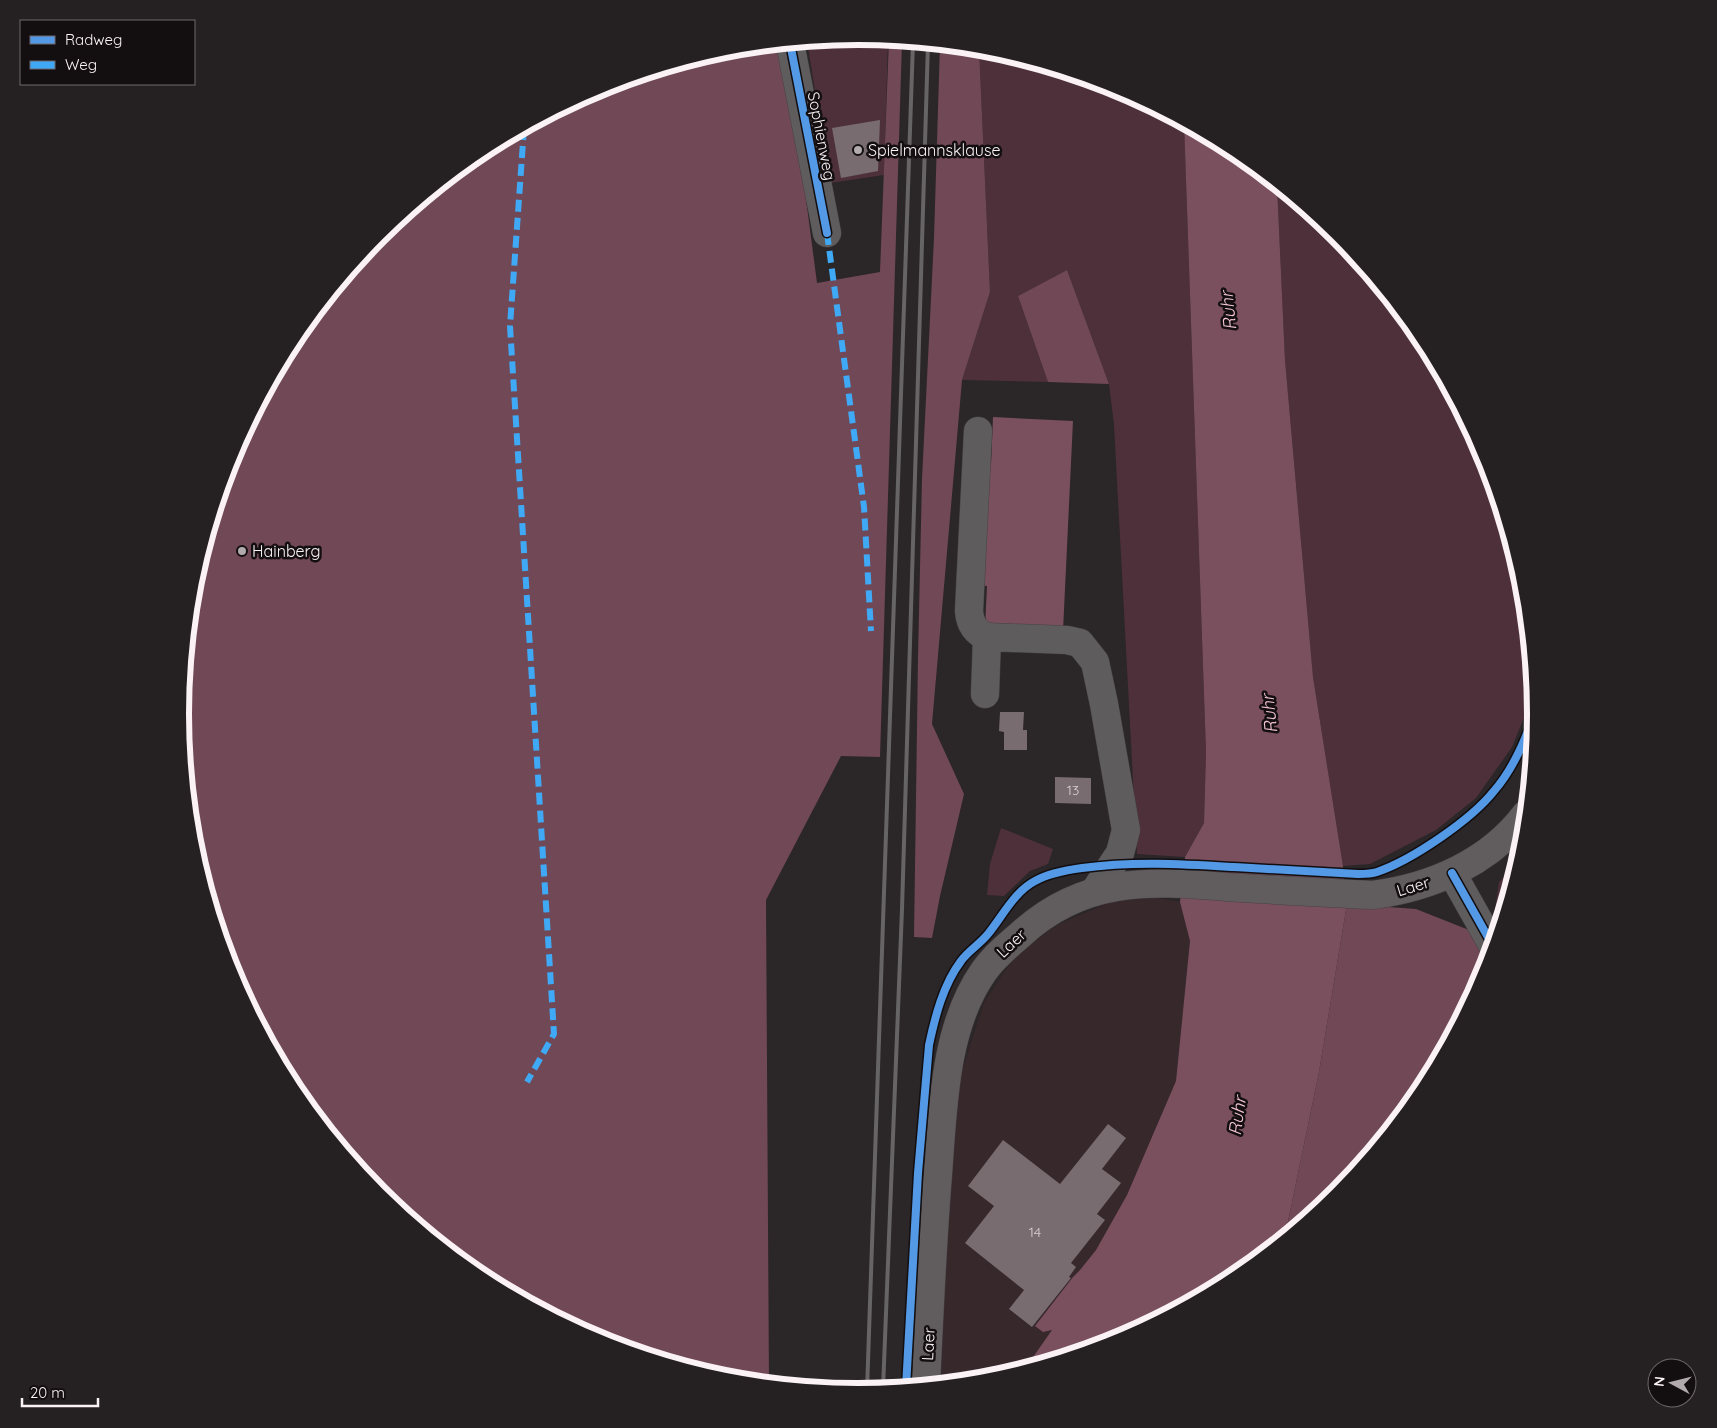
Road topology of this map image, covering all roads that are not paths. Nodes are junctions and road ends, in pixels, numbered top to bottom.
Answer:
1 (791, 49) edge
2 (827, 233) dead end
3 (978, 431) dead end
4 (987, 637) junction
5 (985, 694) dead end
6 (1518, 824) edge
7 (1452, 873) junction
8 (1094, 892) junction
9 (1489, 938) edge
10 (926, 1379) edge

1 - 2 street, Sophienweg
3 - 4 street
4 - 5 street
4 - 8 street
6 - 7 main road, Laer
7 - 8 main road, Laer
7 - 9 street, Laer
8 - 10 main road, Laer

